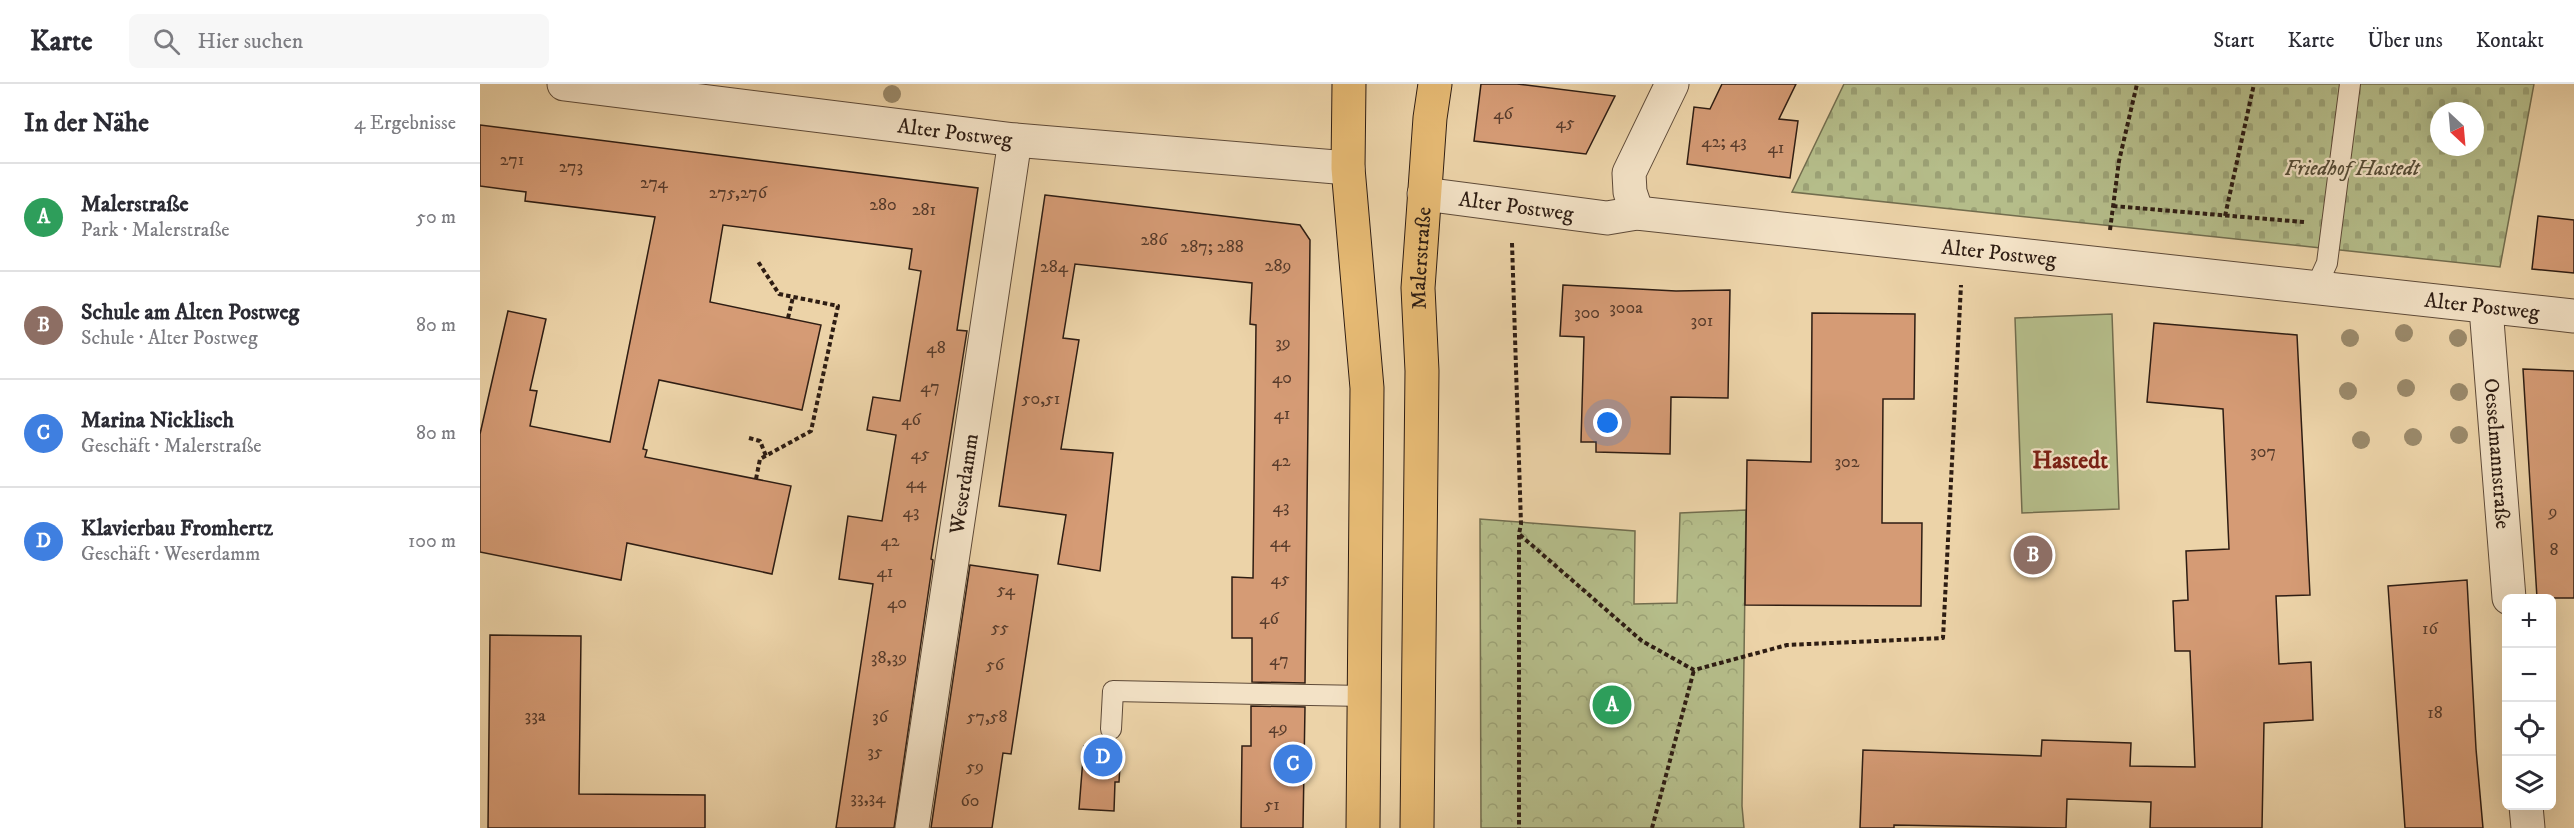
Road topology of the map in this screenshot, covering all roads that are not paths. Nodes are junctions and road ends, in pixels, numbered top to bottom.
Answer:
1 (564, 84) edge
2 (1349, 84) edge
3 (1435, 84) edge
4 (1671, 84) edge
5 (2350, 84) edge
6 (1015, 140) junction
7 (1348, 168) junction
8 (1424, 194) junction
9 (1637, 213) junction
10 (2316, 287) junction
11 (2486, 308) junction
12 (2574, 316) edge
13 (2509, 594) edge
14 (1365, 696) junction
15 (1111, 729) dead end
16 (2526, 810) edge
17 (912, 828) edge
18 (1363, 828) edge
19 (1416, 828) edge
20 (2528, 828) edge

1 - 6 street, Alter Postweg
2 - 7 main road
3 - 8 main road, Malerstraße
4 - 9 street
5 - 10 lane
6 - 7 street, Alter Postweg
6 - 17 street, Weserdamm
7 - 14 main road
8 - 9 street, Alter Postweg
8 - 19 main road, Malerstraße
9 - 10 street, Alter Postweg
10 - 11 street, Alter Postweg
11 - 12 street, Alter Postweg
11 - 13 street, Oesselmannstraße
14 - 15 lane
14 - 18 main road
16 - 20 street

